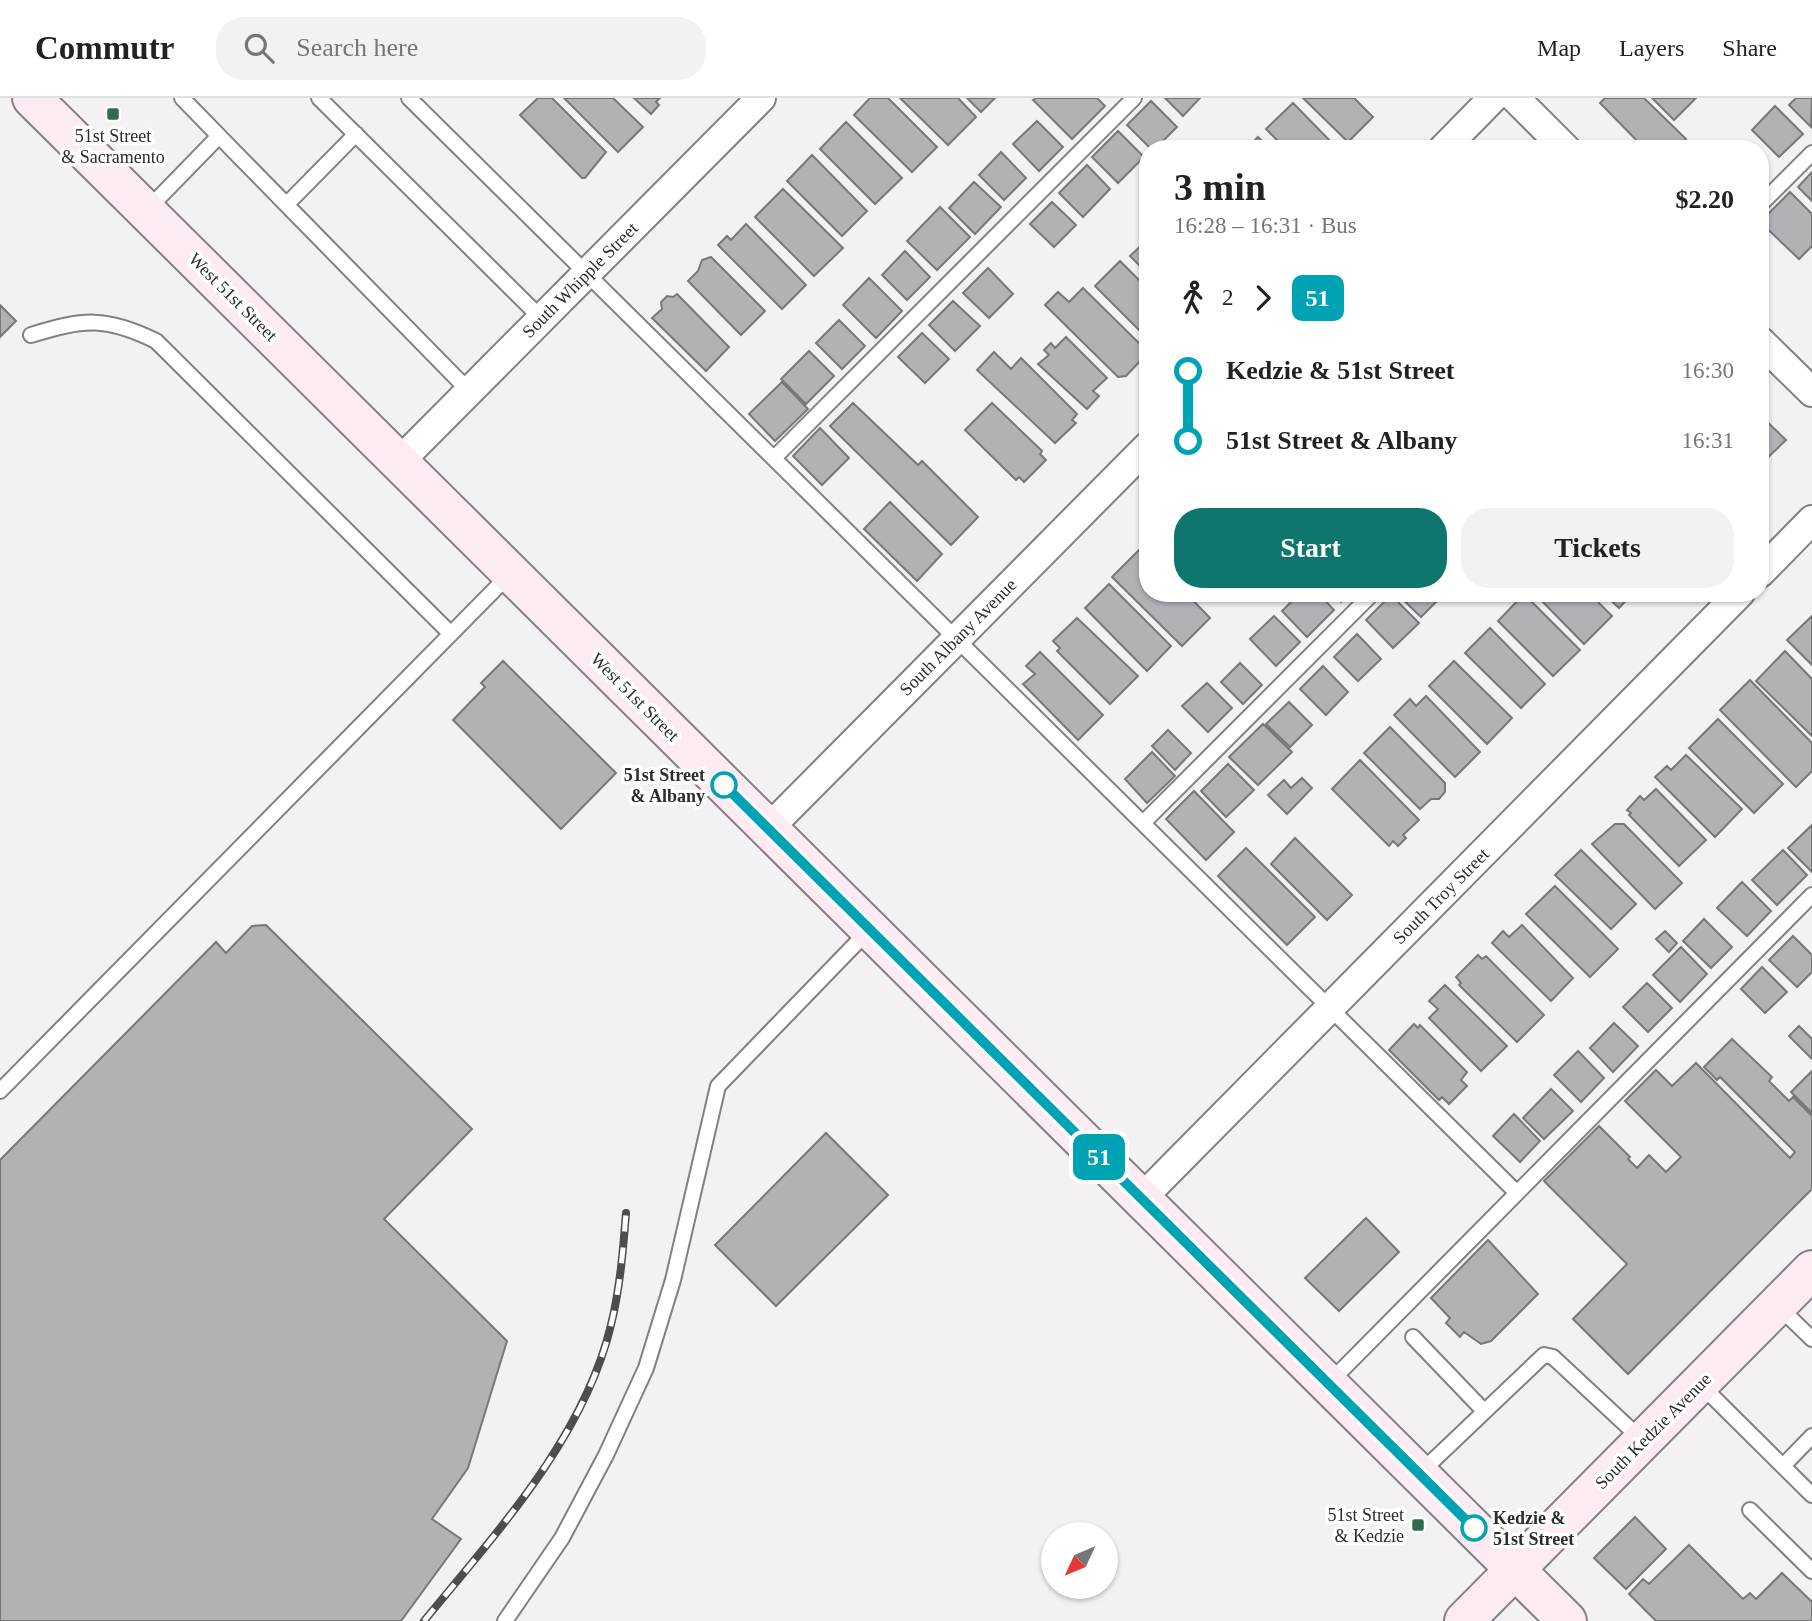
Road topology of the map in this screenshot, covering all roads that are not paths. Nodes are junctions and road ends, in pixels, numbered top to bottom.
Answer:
1 (32, 98) edge
2 (182, 98) edge
3 (319, 98) edge
4 (409, 98) edge
5 (761, 98) edge
6 (1134, 98) edge
7 (1493, 98) edge
8 (1515, 98) edge
9 (356, 134) junction
10 (219, 136) junction
11 (1452, 140) edge
12 (1557, 140) edge
13 (1812, 153) edge
14 (1769, 196) edge
15 (288, 203) junction
16 (146, 211) junction
17 (587, 273) junction
18 (541, 318) junction
19 (31, 335) dead end
20 (1769, 350) edge
21 (469, 391) junction
22 (1812, 392) edge
23 (1139, 455) edge
24 (774, 458) junction
25 (398, 462) junction
26 (1812, 520) edge
27 (1769, 564) edge
28 (511, 573) junction
29 (1364, 602) edge
30 (1731, 602) edge
31 (451, 634) junction
32 (956, 639) junction
33 (1143, 823) junction
34 (768, 829) junction
35 (1812, 895) edge
36 (870, 929) junction
37 (1330, 1008) junction
38 (0, 1091) edge
39 (1517, 1193) junction
40 (1142, 1199) junction
41 (1812, 1270) edge
42 (1777, 1306) junction
43 (1413, 1337) dead end
44 (1812, 1339) edge
45 (1700, 1383) junction
46 (1328, 1384) junction
47 (1485, 1411) junction
48 (1812, 1436) edge
49 (1643, 1441) junction
50 (1783, 1466) junction
51 (1419, 1474) junction
52 (1812, 1495) edge
53 (1750, 1510) dead end
54 (1515, 1570) junction
55 (1812, 1572) edge
56 (505, 1621) edge
57 (1464, 1621) edge
58 (1567, 1621) edge

1 - 16 street, West 51st Street
2 - 10 lane
3 - 9 lane
4 - 17 lane
5 - 17 street, South Whipple Street
6 - 24 lane
7 - 11 street
8 - 12 street
9 - 15 lane
9 - 18 lane
10 - 15 lane
10 - 16 lane
13 - 14 lane
15 - 21 lane
16 - 25 street, West 51st Street
17 - 18 street, South Whipple Street
17 - 24 lane
18 - 21 street, South Whipple Street
19 - 31 lane
20 - 22 street
21 - 25 street, South Whipple Street
23 - 32 street, South Albany Avenue
24 - 32 lane
25 - 28 street, West 51st Street
26 - 27 street
28 - 31 lane
28 - 34 street, West 51st Street
29 - 33 lane
30 - 37 street, South Troy Street
31 - 38 lane
32 - 33 lane
32 - 34 street, South Albany Avenue
33 - 37 lane
34 - 36 street, West 51st Street
35 - 39 lane
36 - 40 street, West 51st Street
36 - 56 lane
37 - 39 lane
37 - 40 street, South Troy Street
39 - 46 lane
40 - 46 street, West 51st Street
41 - 42 street, South Kedzie Avenue
42 - 44 lane
42 - 45 street, South Kedzie Avenue
43 - 47 lane
45 - 49 street, South Kedzie Avenue
45 - 50 lane
46 - 51 street, West 51st Street
47 - 49 lane
47 - 51 lane
48 - 50 lane
49 - 54 street, South Kedzie Avenue
50 - 52 lane
51 - 54 street, West 51st Street
53 - 55 lane
54 - 57 street, South Kedzie Avenue
54 - 58 street, West 51st Street

